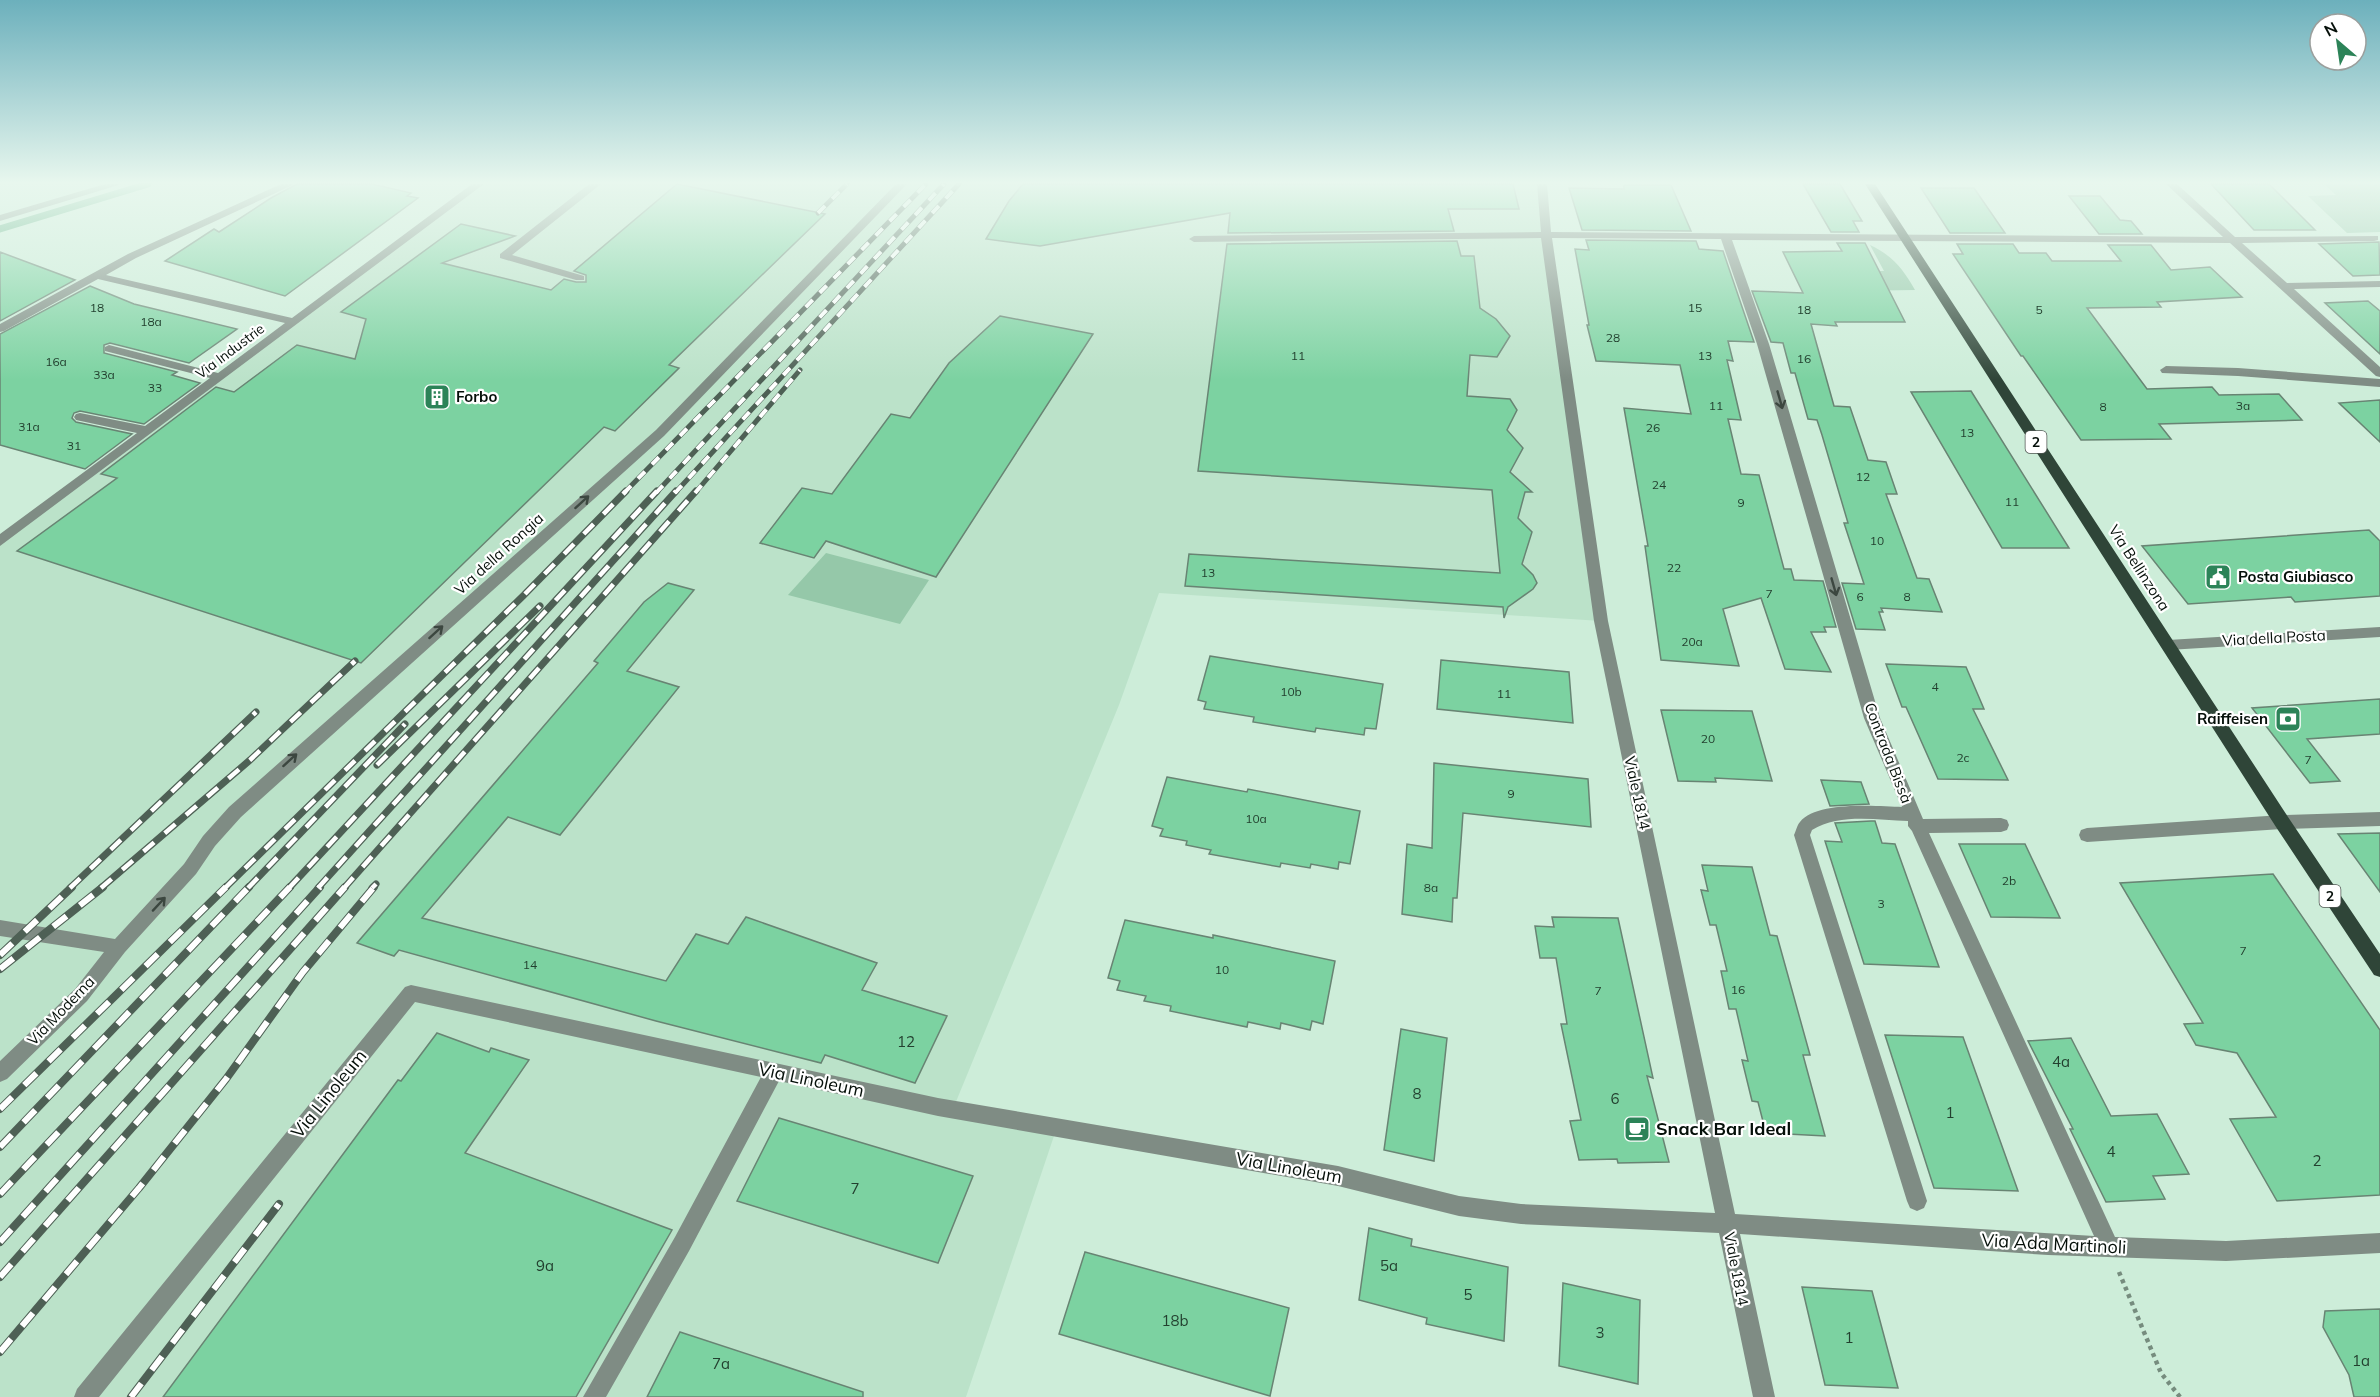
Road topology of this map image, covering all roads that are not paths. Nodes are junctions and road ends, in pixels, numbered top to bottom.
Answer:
1 (147, 249) edge
2 (392, 249) edge
3 (513, 249) edge
4 (839, 249) edge
5 (1548, 249) edge
6 (1730, 249) edge
7 (1912, 249) edge
8 (2244, 249) edge
9 (97, 276) junction
10 (580, 278) dead end
11 (2380, 284) edge
12 (2284, 286) junction
13 (294, 322) junction
14 (0, 329) edge
15 (109, 349) dead end
16 (2166, 370) dead end
17 (2380, 372) edge
18 (220, 377) junction
19 (2380, 383) edge
20 (80, 417) dead end
21 (148, 431) junction
22 (0, 542) edge
23 (2380, 632) edge
24 (2168, 645) junction
25 (2380, 819) edge
26 (1914, 820) junction
27 (2282, 822) junction
28 (2001, 825) dead end
29 (2087, 835) dead end
30 (0, 928) edge
31 (119, 946) junction
32 (2380, 969) edge
33 (774, 1072) junction
34 (0, 1073) edge
35 (1917, 1201) dead end
36 (1728, 1225) junction
37 (2380, 1243) edge
38 (2109, 1247) junction
39 (84, 1397) edge
40 (594, 1397) edge
41 (1764, 1397) edge

1 - 9 street
2 - 13 street, Via Industrie
3 - 10 street
31 -> 4 street, Via della Rongia
5 - 36 street, Viale 1814
6 -> 26 street, Contrada Bissà
7 - 24 main road, Via Bellinzona / 2
8 - 12 street
9 - 13 street
9 - 14 street
11 - 12 street
12 - 17 street
13 - 18 street, Via Industrie
15 - 18 street
16 - 19 street
18 - 21 street, Via Industrie
20 - 21 street
21 - 22 street, Via Industrie
23 - 24 street, Via della Posta
24 - 27 main road, Via Bellinzona / 2
25 - 27 street
26 - 28 street
26 - 35 street
26 - 38 street, Contrada Bissà
27 - 29 street
27 - 32 main road, Via Bellinzona / 2
30 - 31 street
31 - 34 street, Via Moderna
33 - 36 street, Via Linoleum
33 - 39 street, Via Linoleum
33 - 40 street
36 - 38 street, Via Ada Martinoli
36 - 41 street, Viale 1814
37 - 38 street, Via Ada Martinoli

